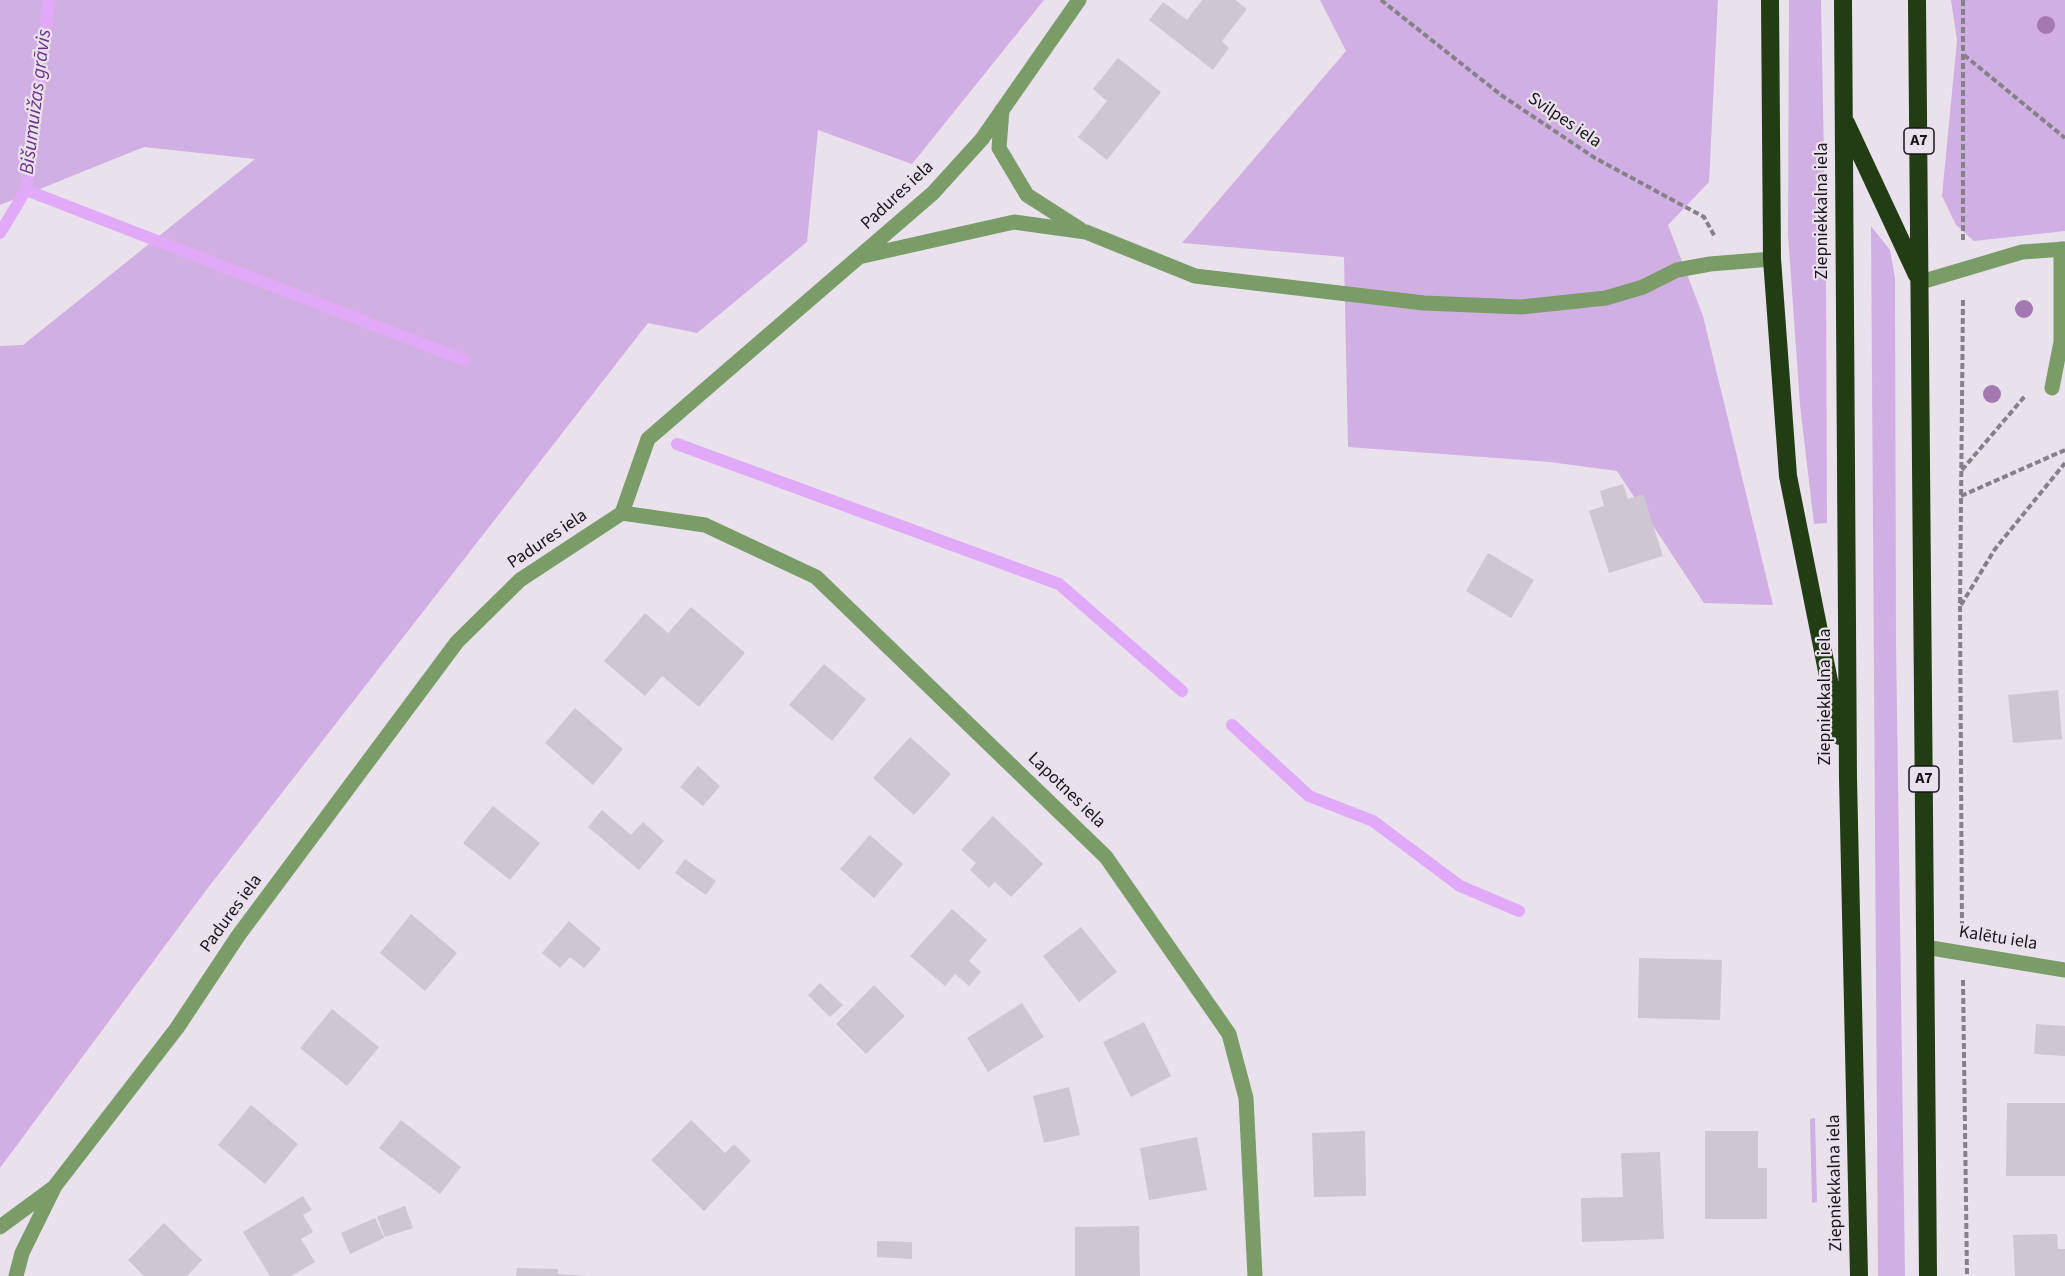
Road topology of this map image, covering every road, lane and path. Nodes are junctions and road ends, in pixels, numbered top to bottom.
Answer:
1 (1079, 0) edge
2 (1381, 0) edge
3 (1770, 0) edge
4 (1843, 0) edge
5 (1917, 0) edge
6 (1965, 1) edge
7 (1964, 54) junction
8 (1003, 106) junction
9 (1844, 117) junction
10 (2065, 138) edge
11 (1086, 232) junction
12 (2063, 249) edge
13 (860, 256) junction
14 (1772, 259) junction
15 (1718, 264) junction
16 (1963, 270) junction
17 (1921, 282) junction
18 (2052, 388) joint
19 (2065, 450) edge
20 (2065, 463) edge
21 (1962, 471) junction
22 (1961, 496) junction
23 (622, 513) junction
24 (1960, 606) junction
25 (1848, 778) junction
26 (1925, 947) junction
27 (1962, 953) junction
28 (2065, 970) edge
29 (55, 1186) junction
30 (0, 1227) edge
31 (16, 1276) edge
32 (1256, 1276) edge
33 (1859, 1276) edge
34 (1928, 1276) edge
35 (1966, 1276) edge

1 - 8 street, Padures iela
2 - 15 path, Svilpes iela
3 - 14 highway
4 - 9 highway, Ziepniekkalna iela / A7
5 - 17 highway, Ziepniekkalna iela / A7
6 - 7 path
7 - 10 path
7 - 16 path
8 - 11 street
8 - 13 street, Padures iela
9 - 17 highway, Ziepniekkalna iela / A7
9 - 25 highway, Ziepniekkalna iela / A7
11 - 13 street
11 - 15 street
12 - 16 street
12 - 18 street
13 - 23 street, Padures iela
14 - 15 street
14 - 25 highway
16 - 17 street
16 - 21 path
17 - 26 highway, Ziepniekkalna iela / A7
18 - 21 path
19 - 22 path
20 - 24 path
21 - 22 path
22 - 24 path
23 - 29 street, Padures iela
23 - 32 street, Lapotnes iela
24 - 27 path
25 - 33 highway, Ziepniekkalna iela / A7
26 - 27 street, Kalētu iela
26 - 34 highway, Ziepniekkalna iela / A7
27 - 28 street, Kalētu iela
27 - 35 path
29 - 30 street, Padures iela
29 - 31 street, Padures iela

